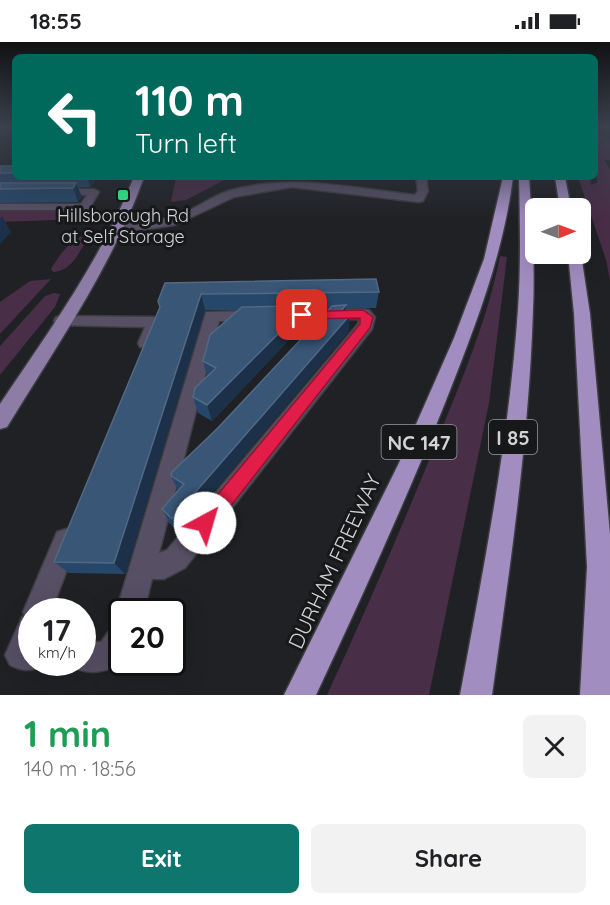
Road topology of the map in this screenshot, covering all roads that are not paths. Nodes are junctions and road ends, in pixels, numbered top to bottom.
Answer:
1 (138, 180) edge
2 (421, 180) edge
3 (507, 180) edge
4 (524, 180) edge
5 (561, 180) edge
6 (47, 192) edge
7 (564, 198) edge
8 (0, 207) edge
9 (118, 225) junction
10 (575, 264) edge
11 (325, 315) junction
12 (62, 321) junction
13 (309, 332) edge
14 (137, 364) edge
15 (0, 421) edge
16 (198, 448) edge
17 (168, 476) junction
18 (72, 526) edge
19 (143, 566) junction
20 (600, 567) junction
21 (44, 598) edge
22 (134, 598) edge
23 (610, 605) edge
24 (300, 695) edge
25 (476, 695) edge
26 (596, 695) edge

1 - 9 main road
2 - 9 lane
3 - 24 highway, DURHAM FREEWAY / NC 147
4 - 25 highway, I 85
5 - 7 highway
6 - 8 lane
9 - 12 main road
10 - 20 highway
11 - 13 lane
11 - 17 lane
11 - 19 lane
12 - 14 lane
12 - 15 main road
16 - 17 lane
17 - 19 lane
18 - 21 lane
19 - 22 lane
20 - 23 highway
20 - 26 highway

